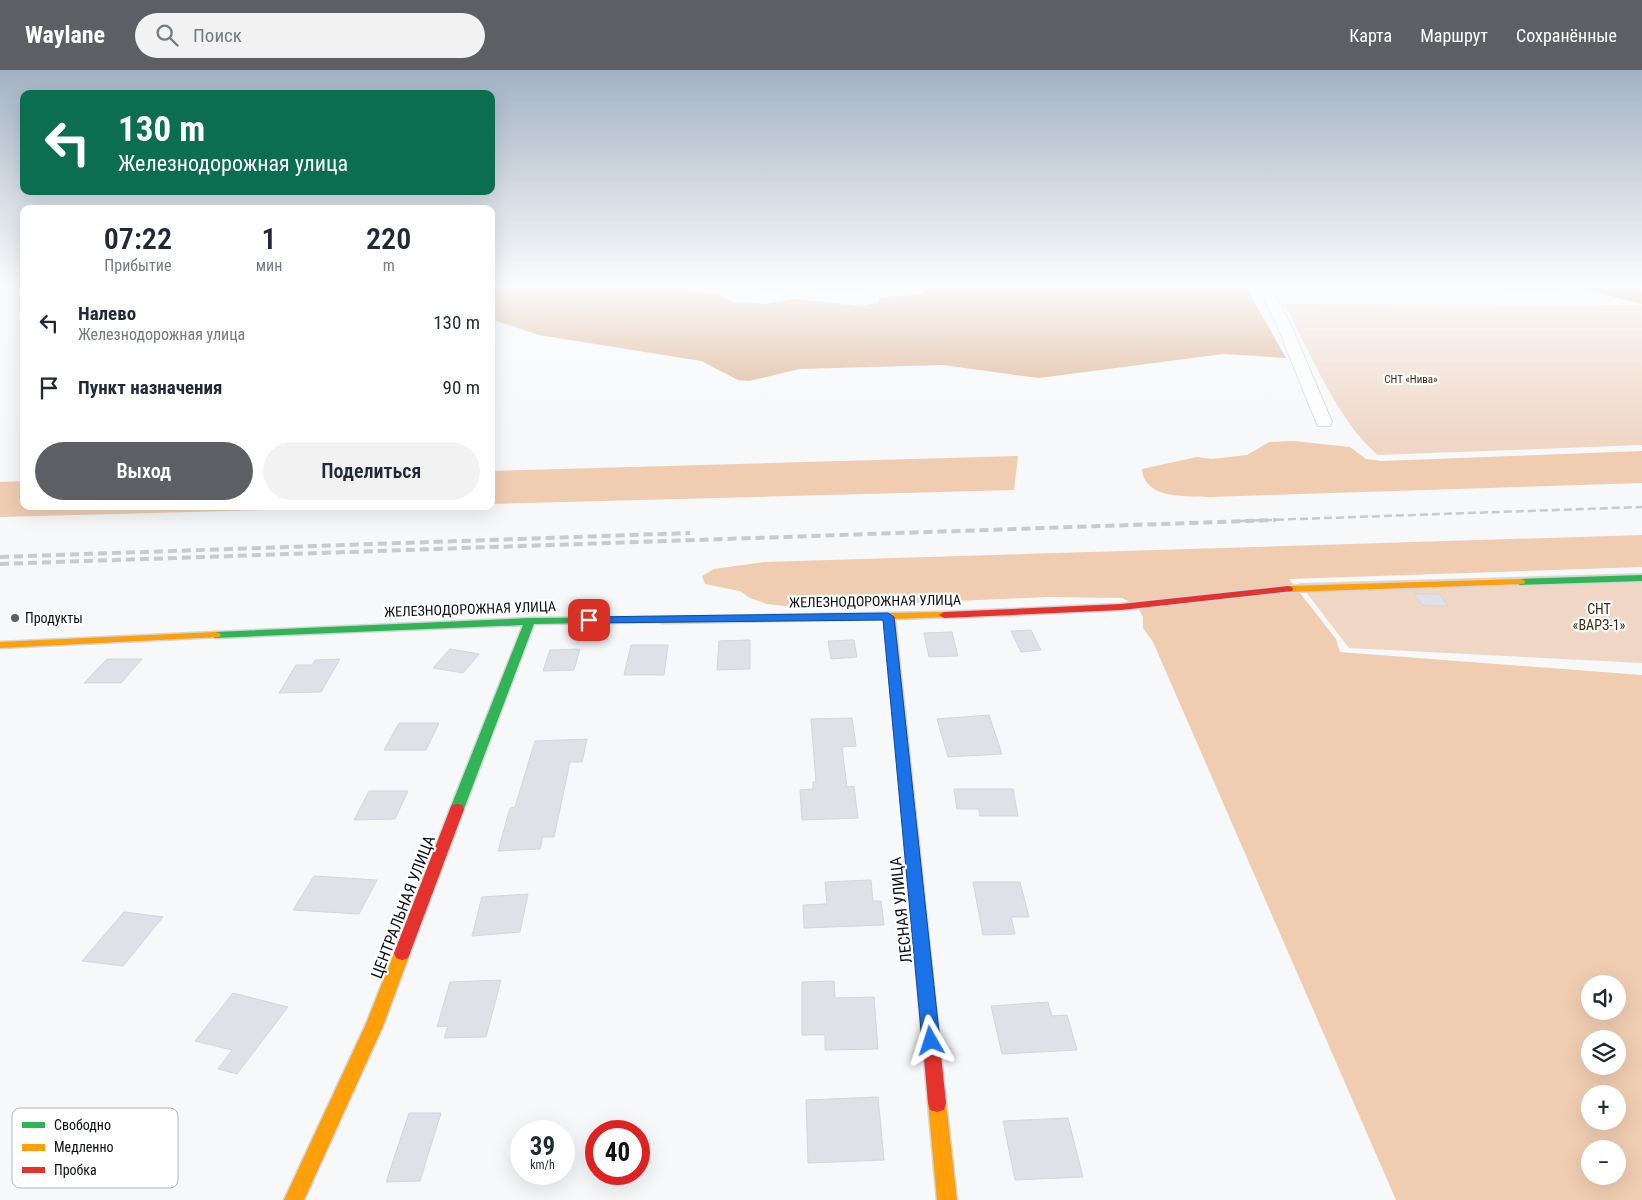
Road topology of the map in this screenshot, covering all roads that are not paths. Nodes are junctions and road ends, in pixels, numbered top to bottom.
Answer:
1 (1290, 337) edge
2 (1324, 422) dead end
3 (1642, 578) edge
4 (888, 617) junction
5 (530, 621) junction
6 (0, 644) edge
7 (294, 1200) edge
8 (947, 1200) edge

1 - 2 street
3 - 4 street, ЖЕЛЕЗНОДОРОЖНАЯ УЛИЦА
4 - 5 street, ЖЕЛЕЗНОДОРОЖНАЯ УЛИЦА
4 - 8 street, ЛЕСНАЯ УЛИЦА
5 - 6 street, ЖЕЛЕЗНОДОРОЖНАЯ УЛИЦА
5 - 7 street, ЦЕНТРАЛЬНАЯ УЛИЦА

